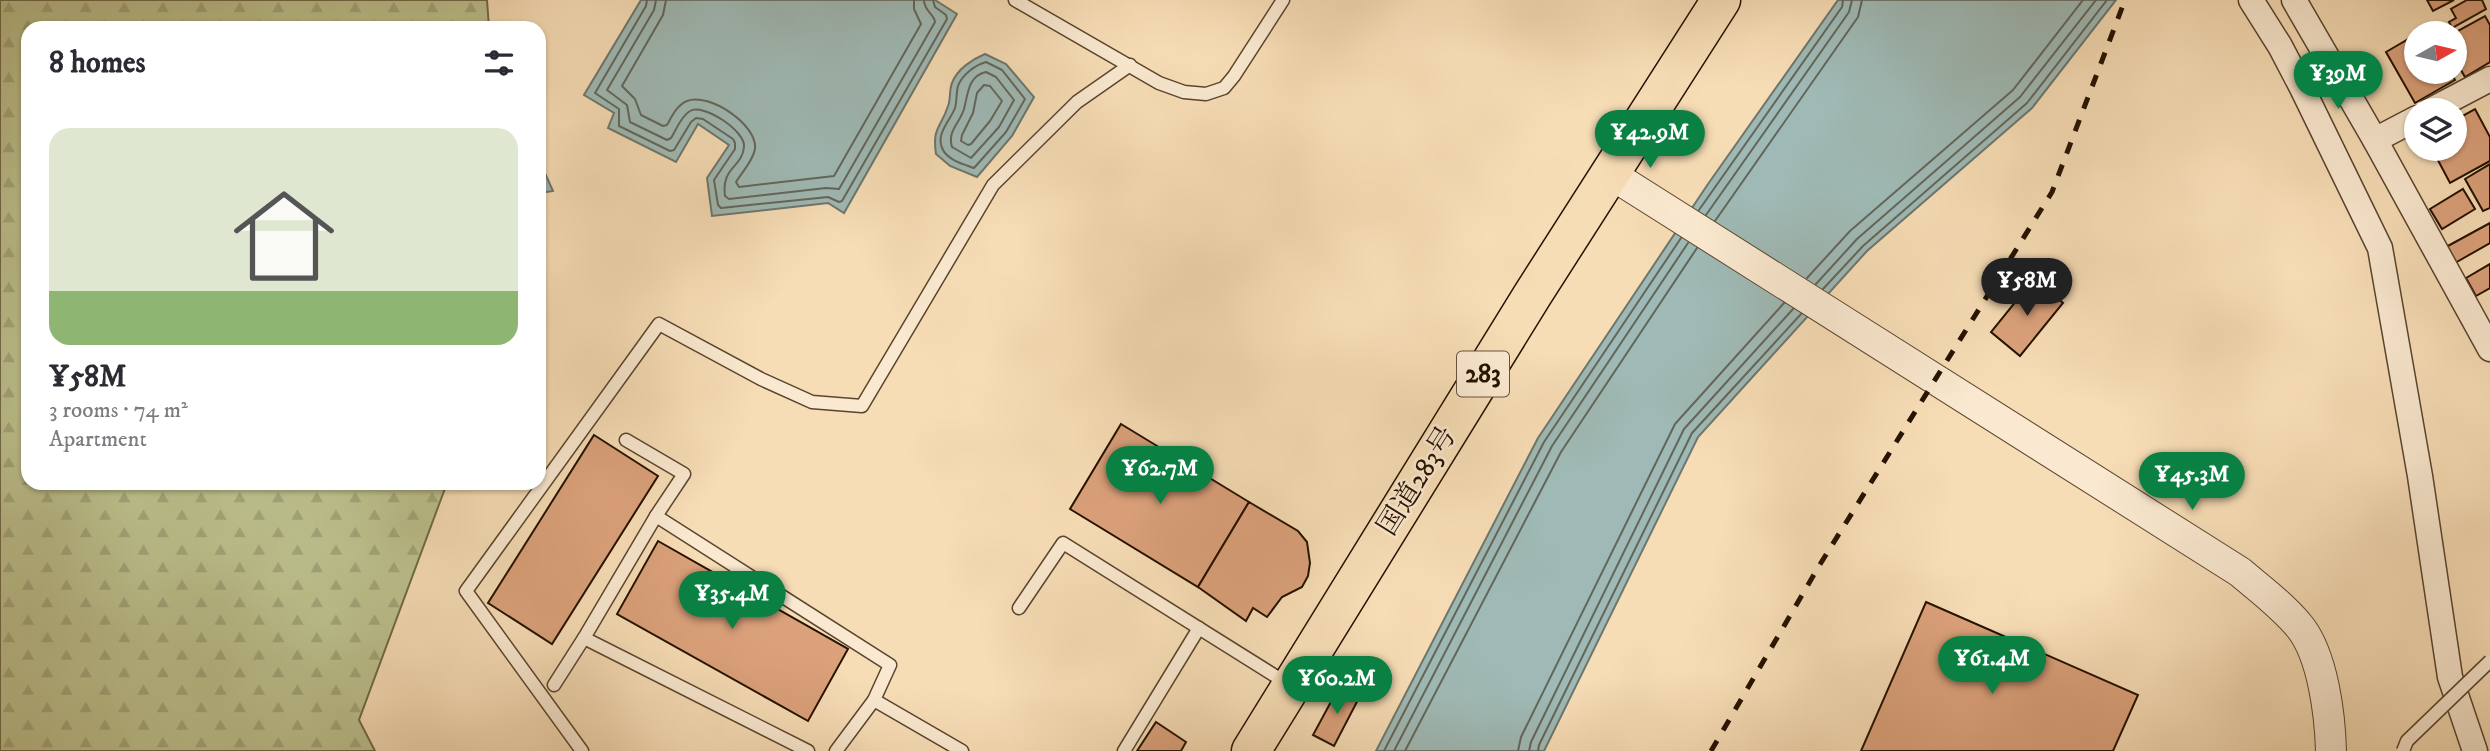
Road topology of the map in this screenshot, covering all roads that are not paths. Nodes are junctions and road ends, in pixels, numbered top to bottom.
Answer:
1 (1015, 0) edge
2 (1283, 0) edge
3 (1721, 0) edge
4 (2251, 0) edge
5 (2294, 0) edge
6 (1130, 65) junction
7 (2490, 79) edge
8 (2454, 98) edge
9 (2404, 125) edge
10 (2375, 140) junction
11 (1609, 173) junction
12 (2490, 349) edge
13 (626, 439) dead end
14 (546, 480) edge
15 (539, 490) edge
16 (656, 516) junction
17 (1019, 608) dead end
18 (1199, 628) junction
19 (584, 638) junction
20 (2490, 661) edge
21 (554, 685) dead end
22 (1291, 686) junction
23 (874, 700) junction
24 (582, 751) edge
25 (808, 751) edge
26 (836, 751) edge
27 (962, 751) edge
28 (1124, 751) edge
29 (1251, 751) edge
30 (2330, 751) edge
31 (2403, 751) edge
32 (2475, 751) edge

1 - 6 lane
2 - 6 lane
3 - 11 highway, 国道283号 / 283
4 - 32 street
5 - 10 street
6 - 14 lane
7 - 8 street
9 - 10 street
10 - 12 street
11 - 22 highway, 国道283号 / 283
11 - 30 street
13 - 16 lane
15 - 24 lane
16 - 19 lane
16 - 23 lane
17 - 18 lane
18 - 22 lane
18 - 28 lane
19 - 21 lane
19 - 25 lane
20 - 31 lane, bridge
22 - 29 highway, 国道283号 / 283
23 - 26 lane
23 - 27 lane

